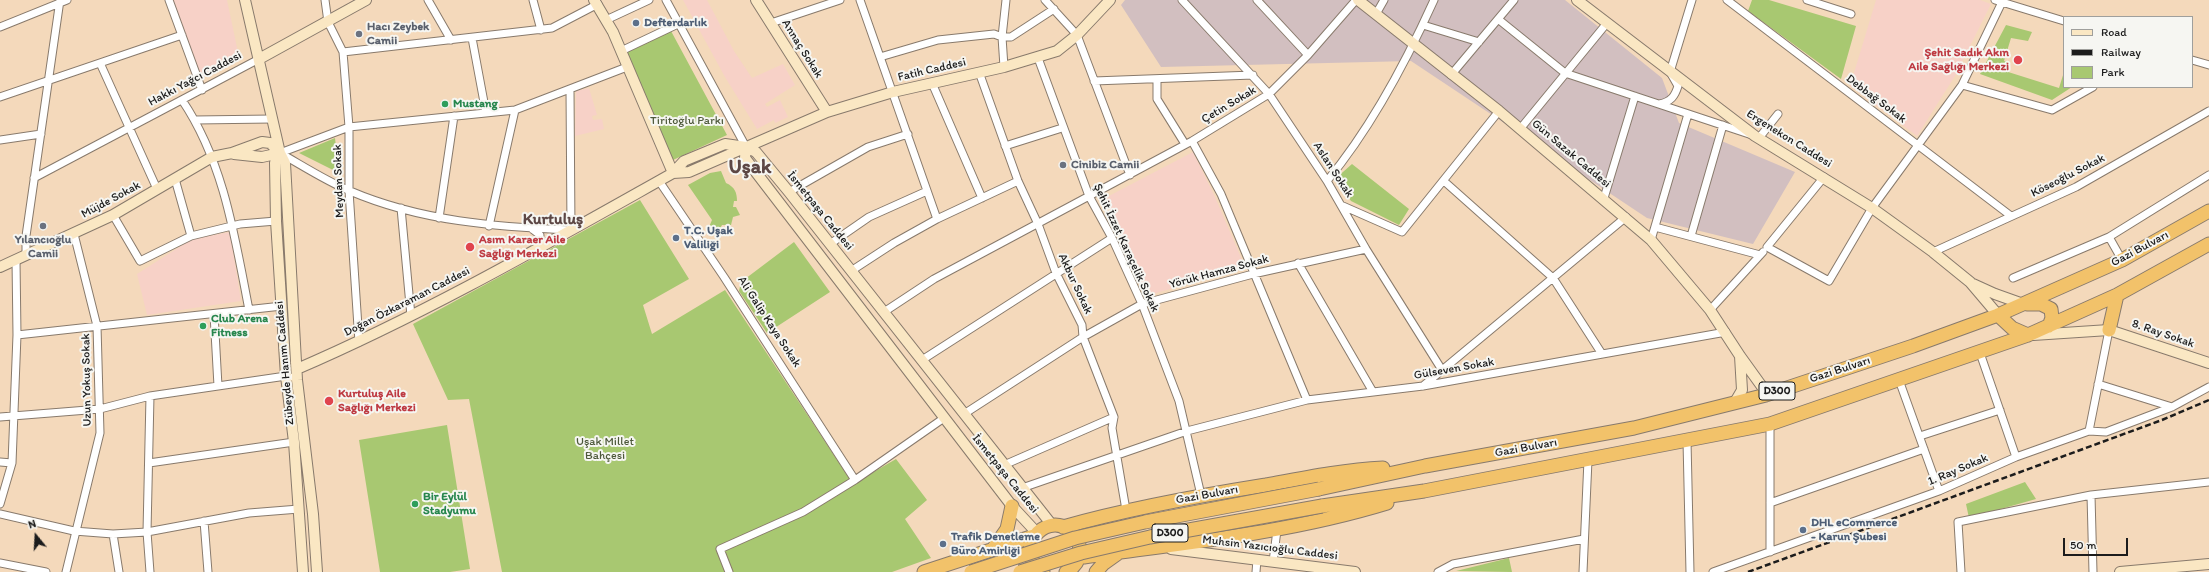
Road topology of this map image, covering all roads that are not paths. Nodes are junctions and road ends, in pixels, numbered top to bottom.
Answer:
1 (169, 0) edge
2 (245, 0) edge
3 (325, 0) edge
4 (366, 0) edge
5 (428, 0) edge
6 (533, 0) edge
7 (649, 0) edge
8 (666, 0) edge
9 (756, 0) edge
10 (840, 0) edge
11 (1006, 0) edge
12 (1045, 0) edge
13 (1110, 0) edge
14 (1182, 0) edge
15 (1257, 0) edge
16 (1357, 0) edge
17 (1384, 0) edge
18 (1434, 0) edge
19 (1514, 0) edge
20 (1577, 0) edge
21 (1692, 0) edge
22 (1727, 0) edge
23 (1807, 0) edge
24 (62, 1) edge
25 (861, 1) edge
26 (2000, 1) edge
27 (596, 2) edge
28 (1054, 9) junction
29 (1376, 14) junction
30 (1851, 14) dead end
31 (1498, 19) junction
32 (606, 20) junction
33 (2063, 21) edge
34 (328, 22) junction
35 (771, 23) junction
36 (1606, 23) junction
37 (678, 24) junction
38 (1423, 24) junction
39 (0, 27) edge
40 (541, 30) junction
41 (182, 35) junction
42 (1077, 35) junction
43 (1002, 37) junction
44 (472, 38) junction
45 (451, 40) junction
46 (1479, 42) junction
47 (1414, 45) junction
48 (621, 51) junction
49 (343, 52) junction
50 (1308, 55) junction
51 (880, 57) junction
52 (1038, 58) junction
53 (259, 59) junction
54 (2193, 60) edge
55 (100, 63) junction
56 (2209, 65) edge
57 (627, 67) junction
58 (1004, 67) junction
59 (979, 72) junction
60 (1670, 72) junction
61 (1565, 73) junction
62 (1253, 75) junction
63 (1451, 75) junction
64 (1156, 79) junction
65 (49, 80) junction
66 (1094, 81) junction
67 (932, 83) junction
68 (1962, 85) junction
69 (2091, 88) edge
70 (202, 90) junction
71 (570, 90) junction
72 (893, 92) junction
73 (1269, 94) junction
74 (1635, 96) junction
75 (0, 97) edge
76 (182, 100) junction
77 (1658, 104) junction
78 (515, 110) junction
79 (1499, 111) junction
80 (2209, 111) edge
81 (827, 112) junction
82 (486, 113) junction
83 (1688, 114) junction
84 (1778, 114) dead end
85 (454, 116) junction
86 (272, 119) junction
87 (195, 120) junction
88 (1723, 125) junction
89 (349, 127) junction
90 (130, 128) junction
91 (1062, 128) junction
92 (1520, 129) junction
93 (41, 134) junction
94 (908, 134) junction
95 (1757, 137) junction
96 (0, 140) edge
97 (1192, 140) junction
98 (1185, 144) junction
99 (1005, 146) junction
100 (1919, 146) junction
101 (746, 147) junction
102 (232, 153) junction
103 (280, 153) junction
104 (212, 157) junction
105 (673, 173) junction
106 (1130, 175) junction
107 (2209, 175) edge
108 (1824, 177) junction
109 (34, 178) junction
110 (175, 179) junction
111 (659, 181) junction
112 (1018, 181) junction
113 (1327, 181) junction
114 (1445, 182) junction
115 (157, 189) junction
116 (350, 191) junction
117 (927, 191) junction
118 (789, 192) junction
119 (1088, 196) junction
120 (982, 198) junction
121 (1604, 198) junction
122 (1343, 206) junction
123 (401, 208) junction
124 (1872, 208) junction
125 (2209, 211) edge
126 (113, 215) junction
127 (2011, 216) junction
128 (439, 218) junction
129 (1626, 218) junction
130 (937, 219) junction
131 (276, 221) junction
132 (1038, 224) junction
133 (489, 226) junction
134 (233, 227) junction
135 (1655, 227) junction
136 (532, 229) junction
137 (571, 230) junction
138 (74, 234) junction
139 (191, 236) junction
140 (1691, 236) junction
141 (2109, 237) junction
142 (1112, 238) junction
143 (1651, 240) junction
144 (830, 244) junction
145 (2209, 244) edge
146 (1767, 247) junction
147 (539, 248) junction
148 (1366, 249) junction
149 (1933, 252) junction
150 (1760, 254) junction
151 (26, 256) junction
152 (16, 260) junction
153 (2122, 260) junction
154 (1298, 263) junction
155 (0, 267) edge
156 (851, 271) junction
157 (1056, 273) junction
158 (1253, 274) junction
159 (1553, 278) junction
160 (2013, 278) dead end
161 (1970, 282) junction
162 (2117, 295) junction
163 (1142, 304) junction
164 (2023, 304) junction
165 (282, 306) junction
166 (249, 310) junction
167 (1710, 310) junction
168 (884, 312) junction
169 (214, 314) junction
170 (1998, 314) junction
171 (411, 316) junction
172 (97, 326) junction
173 (2049, 326) junction
174 (2109, 330) junction
175 (1726, 332) junction
176 (17, 335) junction
177 (2028, 335) junction
178 (1083, 336) junction
179 (359, 342) junction
180 (1980, 353) junction
181 (1602, 354) junction
182 (1740, 356) junction
183 (922, 360) junction
184 (2209, 364) edge
185 (1442, 370) junction
186 (297, 375) junction
187 (287, 379) junction
188 (1899, 380) junction
189 (2098, 384) junction
190 (218, 386) junction
191 (1423, 386) junction
192 (2209, 387) edge
193 (1775, 391) junction
194 (1372, 392) junction
195 (150, 396) junction
196 (1307, 400) junction
197 (1735, 402) junction
198 (2172, 407) junction
199 (100, 409) junction
200 (2000, 410) junction
201 (964, 414) junction
202 (15, 416) junction
203 (0, 417) edge
204 (1114, 417) junction
205 (944, 418) junction
206 (1770, 424) junction
207 (1187, 431) junction
208 (2089, 431) junction
209 (1920, 436) junction
210 (1686, 441) junction
211 (294, 442) junction
212 (1924, 449) junction
213 (1116, 456) junction
214 (2016, 457) junction
215 (1588, 460) junction
216 (0, 462) edge
217 (12, 463) junction
218 (149, 463) junction
219 (1004, 465) junction
220 (1424, 466) junction
221 (855, 480) junction
222 (2209, 482) edge
223 (1022, 488) junction
224 (1424, 491) junction
225 (1939, 491) junction
226 (2091, 495) junction
227 (1201, 496) junction
228 (1770, 503) junction
229 (0, 504) edge
230 (1012, 506) junction
231 (299, 509) junction
232 (1126, 510) junction
233 (0, 514) edge
234 (1110, 514) junction
235 (204, 521) junction
236 (1058, 526) junction
237 (1277, 530) junction
238 (74, 531) junction
239 (147, 532) junction
240 (113, 534) junction
241 (1036, 534) junction
242 (1584, 539) junction
243 (1158, 547) junction
244 (993, 549) junction
245 (1120, 552) junction
246 (1770, 552) junction
247 (1078, 558) junction
248 (1257, 560) junction
249 (1273, 562) junction
250 (0, 563) edge
251 (2209, 564) edge
252 (46, 572) edge
253 (66, 572) edge
254 (118, 572) edge
255 (150, 572) edge
256 (208, 572) edge
257 (303, 572) edge
258 (317, 572) edge
259 (729, 572) edge
260 (924, 572) edge
261 (971, 572) edge
262 (1020, 572) edge
263 (1043, 572) edge
264 (1066, 572) edge
265 (1096, 572) edge
266 (1256, 572) edge
267 (1355, 572) edge
268 (1438, 572) edge
269 (1583, 572) edge
270 (1690, 572) edge
271 (1713, 572) edge
272 (1961, 572) edge
273 (2093, 572) edge
274 (2120, 572) edge

1 - 41 street
2 - 53 main road, Zübeyde Hanım Caddesi
3 - 34 street, Meydan Sokak
4 - 34 main road, Hakkı Yağcı Caddesi
5 - 45 street
6 - 40 street
7 - 32 street
8 - 37 street
9 - 35 main road, Annaç Sokak
10 - 35 street
11 - 43 street
12 - 28 street
13 - 42 main road, Fatih Caddesi
14 - 62 street, Aslan Sokak
15 - 50 street
16 - 29 main road, Gün Sazak Caddesi
16 - 50 street, Çetin Sokak
17 - 29 street
18 - 38 street
19 - 31 street
20 - 36 main road, Ergenekon Caddesi
21 - 60 street
22 - 100 street, Debbağ Sokak
23 - 30 street
24 - 39 street
24 - 65 street
25 - 51 street
26 - 33 street
26 - 68 street
27 - 32 main road
27 - 40 street
28 - 42 street
28 - 43 street
29 - 47 main road, Gün Sazak Caddesi
31 - 46 street
31 - 61 street
32 - 48 main road
34 - 49 street, Meydan Sokak
34 - 53 main road, Hakkı Yağcı Caddesi
35 - 81 main road, Annaç Sokak
36 - 60 main road, Ergenekon Caddesi
36 - 61 street
37 - 48 street
37 - 101 street
38 - 46 street
38 - 47 street
40 - 44 street
41 - 55 street
41 - 70 street
42 - 52 main road, Fatih Caddesi
42 - 66 street
43 - 51 street
43 - 58 street
44 - 45 street
44 - 82 street
45 - 49 street
46 - 63 street
47 - 63 main road, Gün Sazak Caddesi
47 - 113 street
48 - 57 main road
49 - 89 street, Meydan Sokak
50 - 73 street, Çetin Sokak
51 - 72 street
52 - 58 main road, Fatih Caddesi
52 - 91 street, Şehit İzzet Karaçelik Sokak
53 - 70 street, Hakkı Yağcı Caddesi
53 - 86 main road, Zübeyde Hanım Caddesi
54 - 56 street
55 - 65 street
55 - 90 street
57 - 71 street
57 - 105 main road
58 - 59 main road, Fatih Caddesi
59 - 67 main road, Fatih Caddesi
59 - 99 street, Akbur Sokak
60 - 77 street
60 - 95 main road, Ergenekon Caddesi
61 - 74 street
61 - 92 street
62 - 64 street
62 - 73 street, Aslan Sokak
63 - 79 main road, Gün Sazak Caddesi
64 - 66 street
64 - 98 street
65 - 75 street
65 - 93 street
66 - 106 street
67 - 72 main road, Fatih Caddesi
67 - 120 street
68 - 69 street
68 - 100 street
70 - 76 street, Hakkı Yağcı Caddesi
71 - 78 street
71 - 137 street
72 - 81 main road, Fatih Caddesi
72 - 94 street
73 - 97 street, Çetin Sokak
73 - 113 street, Aslan Sokak
74 - 77 street
74 - 121 street
76 - 87 street
76 - 90 street, Hakkı Yağcı Caddesi
77 - 83 street
78 - 82 street
78 - 133 street
79 - 92 main road, Gün Sazak Caddesi
79 - 114 street
80 - 127 street, Köseoğlu Sokak
81 - 101 main road, Fatih Caddesi
82 - 85 street
83 - 88 street
83 - 135 street
84 - 95 street
85 - 89 street
85 - 128 street
86 - 87 street
86 - 103 main road, Zübeyde Hanım Caddesi
87 - 104 street
88 - 95 street
88 - 140 street
89 - 103 street
89 - 116 street, Meydan Sokak
90 - 109 street, Hakkı Yağcı Caddesi
90 - 115 street
91 - 99 street
91 - 119 street, Şehit İzzet Karaçelik Sokak
92 - 121 main road, Gün Sazak Caddesi
93 - 96 street
93 - 109 street
94 - 117 street
94 - 118 street
95 - 108 main road, Ergenekon Caddesi
97 - 98 street, Çetin Sokak
97 - 158 street
98 - 106 street, Çetin Sokak
99 - 112 street, Akbur Sokak
100 - 124 street
100 - 127 street, Debbağ Sokak
101 - 105 main road, Doğan Özkaraman Caddesi
101 - 118 main road, İsmetpaşa Caddesi
101 - 205 main road, İsmetpaşa Caddesi
102 - 103 main road
102 - 103 main road
102 - 104 main road, Müjde Sokak
103 - 116 street
103 - 131 main road, Zübeyde Hanım Caddesi
103 - 186 main road, Zübeyde Hanım Caddesi
104 - 110 main road, Müjde Sokak
104 - 134 street
105 - 111 main road, Doğan Özkaraman Caddesi
106 - 119 street, Çetin Sokak
107 - 141 street
108 - 124 main road, Ergenekon Caddesi
108 - 146 street
109 - 151 street
110 - 115 main road, Müjde Sokak
110 - 139 street
111 - 137 main road, Doğan Özkaraman Caddesi
111 - 221 street, Ali Galip Kaya Sokak
112 - 120 street
112 - 132 street, Akbur Sokak
113 - 122 street, Aslan Sokak
114 - 122 street
114 - 159 street
115 - 126 main road, Müjde Sokak
116 - 123 street
116 - 179 street, Meydan Sokak
117 - 130 street
117 - 144 street
118 - 144 main road, İsmetpaşa Caddesi
119 - 132 street, Çetin Sokak
119 - 142 street, Şehit İzzet Karaçelik Sokak
120 - 130 street
121 - 129 main road, Gün Sazak Caddesi
122 - 148 street, Aslan Sokak
123 - 128 street
123 - 171 street
124 - 146 street
124 - 149 main road, Ergenekon Caddesi
125 - 153 highway, Gazi Bulvarı / D300
126 - 138 main road, Müjde Sokak
126 - 139 street
127 - 149 street, Köseoğlu Sokak
128 - 133 street
129 - 143 main road, Gün Sazak Caddesi
129 - 159 street
130 - 156 street
131 - 134 street
131 - 165 main road, Zübeyde Hanım Caddesi
132 - 157 street, Akbur Sokak
132 - 168 street, Çetin Sokak
133 - 136 street
134 - 139 street
134 - 166 street
135 - 140 street
135 - 143 street
136 - 137 street
136 - 147 street
137 - 147 main road, Doğan Özkaraman Caddesi
138 - 151 main road, Müjde Sokak
138 - 172 street, Uzun Yokuş Sokak
140 - 150 street
141 - 153 street
141 - 160 street
142 - 157 street
142 - 163 street, Şehit İzzet Karaçelik Sokak
143 - 167 main road, Gün Sazak Caddesi
144 - 156 main road, İsmetpaşa Caddesi
145 - 162 highway, Gazi Bulvarı / D300
146 - 150 street
147 - 171 main road, Doğan Özkaraman Caddesi
148 - 154 street, Yörük Hamza Sokak
148 - 185 street, Aslan Sokak
149 - 161 main road, Ergenekon Caddesi
150 - 167 street
151 - 152 main road, Müjde Sokak
152 - 155 main road, Müjde Sokak
152 - 176 street
153 - 164 highway, Gazi Bulvarı / D300
154 - 158 street, Yörük Hamza Sokak
154 - 194 street
156 - 168 main road, İsmetpaşa Caddesi
157 - 178 street, Akbur Sokak
157 - 183 street
158 - 163 street, Yörük Hamza Sokak
158 - 196 street
159 - 181 street
159 - 185 street
161 - 164 main road
161 - 170 main road
162 - 173 highway, Gazi Bulvarı / D300
162 - 174 highway
163 - 178 street, Yörük Hamza Sokak
163 - 207 street, Şehit İzzet Karaçelik Sokak
164 - 170 highway, Gazi Bulvarı / D300
164 - 173 highway
165 - 166 street
165 - 187 main road, Zübeyde Hanım Caddesi
166 - 169 street
167 - 175 main road, Gün Sazak Caddesi
168 - 183 main road, İsmetpaşa Caddesi
169 - 172 street
169 - 190 street
170 - 177 highway
170 - 193 highway, Gazi Bulvarı / D300
171 - 179 main road, Doğan Özkaraman Caddesi
172 - 176 street
172 - 199 street, Uzun Yokuş Sokak
173 - 177 highway, Gazi Bulvarı / D300
174 - 177 main road
174 - 184 main road, 8. Ray Sokak
174 - 189 street
175 - 181 street, Gülseven Sokak
175 - 182 main road, Gün Sazak Caddesi
176 - 202 street
177 - 180 highway, Gazi Bulvarı / D300
178 - 201 street, Yörük Hamza Sokak
178 - 204 street, Akbur Sokak
179 - 186 main road, Doğan Özkaraman Caddesi
180 - 188 highway, Gazi Bulvarı / D300
180 - 200 street
181 - 191 street, Gülseven Sokak
182 - 193 main road, Gün Sazak Caddesi
182 - 197 main road
183 - 201 main road, İsmetpaşa Caddesi
185 - 191 street
186 - 187 street
186 - 258 main road, Zübeyde Hanım Caddesi
187 - 190 street
187 - 211 main road, Zübeyde Hanım Caddesi
188 - 206 highway, Gazi Bulvarı / D300
188 - 209 street
189 - 198 street
189 - 208 street
190 - 195 street
191 - 194 street, Gülseven Sokak
192 - 198 street, 1. Ray Sokak
193 - 197 highway, Gazi Bulvarı / D300
194 - 196 street, Gülseven Sokak
195 - 199 street
195 - 218 street
196 - 207 street, Gülseven Sokak
197 - 220 highway, Gazi Bulvarı / D300
198 - 208 street, 1. Ray Sokak
199 - 202 street
199 - 238 street, Uzun Yokuş Sokak
200 - 209 street
200 - 214 street
201 - 219 main road, İsmetpaşa Caddesi
202 - 203 street
202 - 217 street
204 - 213 street, Akbur Sokak
204 - 219 street
205 - 221 street
205 - 230 main road, İsmetpaşa Caddesi
206 - 210 highway, Gazi Bulvarı / D300
206 - 228 street
207 - 213 street, Gülseven Sokak
207 - 227 street, Şehit İzzet Karaçelik Sokak
208 - 214 street, 1. Ray Sokak
209 - 212 street
210 - 215 highway, Gazi Bulvarı / D300
210 - 270 street
211 - 218 street
211 - 231 main road, Zübeyde Hanım Caddesi
212 - 225 street
212 - 228 street
213 - 223 street, Gülseven Sokak
213 - 232 street, Akbur Sokak
214 - 225 street, 1. Ray Sokak
215 - 224 highway, Gazi Bulvarı / D300
215 - 242 street
216 - 217 street
217 - 229 street
218 - 239 street
219 - 223 main road, İsmetpaşa Caddesi
220 - 227 highway, Gazi Bulvarı
220 - 261 highway, Gazi Bulvarı / D300, bridge
221 - 259 street
222 - 226 street
223 - 236 main road, İsmetpaşa Caddesi
224 - 237 highway, Gazi Bulvarı
224 - 262 highway, Gazi Bulvarı / D300, bridge
225 - 246 street, 1. Ray Sokak
226 - 272 street
226 - 273 street
227 - 232 highway, Gazi Bulvarı
228 - 246 street
230 - 241 main road, İsmetpaşa Caddesi
230 - 244 highway
231 - 235 street
231 - 257 main road, Zübeyde Hanım Caddesi
232 - 234 highway, Gazi Bulvarı
233 - 238 street
234 - 236 highway, Gazi Bulvarı
234 - 245 highway
235 - 239 street
235 - 256 street
236 - 241 highway, Gazi Bulvarı
236 - 247 highway
237 - 243 highway, Gazi Bulvarı
237 - 249 street
238 - 240 street
238 - 253 street, Uzun Yokuş Sokak
239 - 240 street
239 - 255 street
240 - 254 street
241 - 244 highway, Gazi Bulvarı
241 - 263 highway
242 - 268 street
242 - 269 street
243 - 245 highway, Gazi Bulvarı
243 - 248 main road, Muhsin Yazıcıoğlu Caddesi
244 - 260 highway, Gazi Bulvarı
245 - 247 highway, Gazi Bulvarı
245 - 265 highway
246 - 271 street, 1. Ray Sokak
247 - 264 highway
248 - 249 main road, Muhsin Yazıcıoğlu Caddesi
248 - 266 street
249 - 267 main road, Muhsin Yazıcıoğlu Caddesi
250 - 252 street
251 - 274 main road

